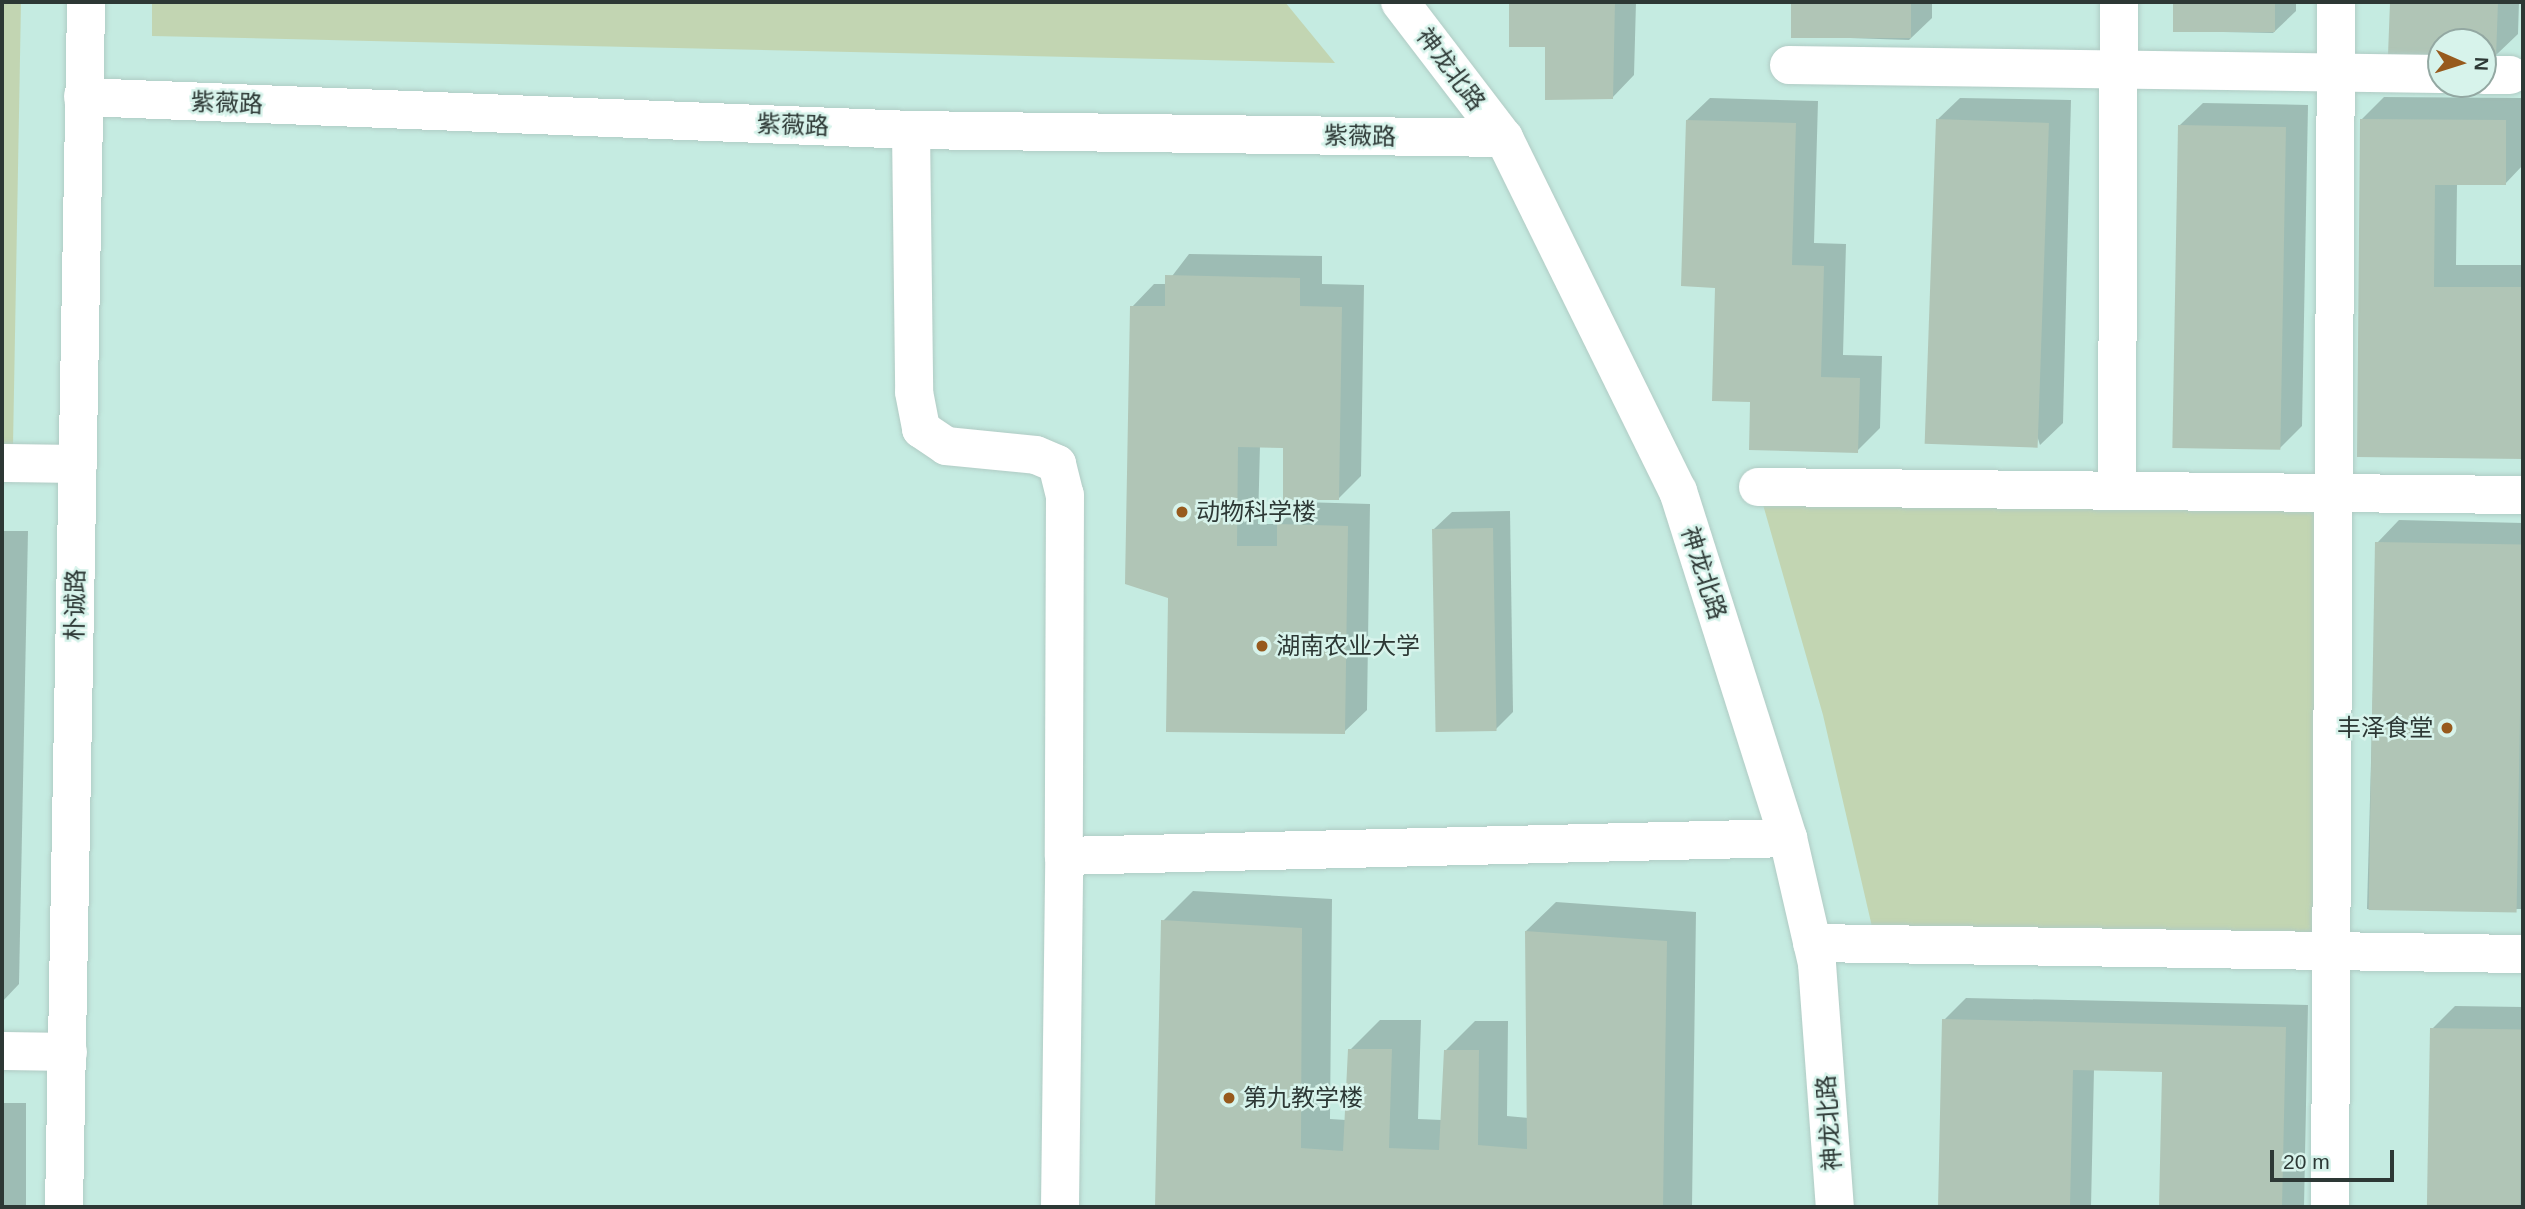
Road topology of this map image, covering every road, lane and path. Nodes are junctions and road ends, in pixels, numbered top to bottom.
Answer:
1 (86, 2) edge
2 (1399, 2) edge
3 (2119, 2) edge
4 (2336, 2) edge
5 (1789, 65) dead end
6 (2118, 70) junction
7 (2335, 73) junction
8 (2427, 74) edge
9 (83, 97) junction
10 (911, 130) junction
11 (1504, 138) junction
12 (2, 463) edge
13 (78, 464) junction
14 (1758, 487) dead end
15 (2117, 491) junction
16 (2331, 493) junction
17 (2523, 495) edge
18 (1788, 838) junction
19 (1065, 856) junction
20 (1812, 943) junction
21 (2327, 954) junction
22 (2523, 954) edge
23 (2, 1051) edge
24 (68, 1052) junction
25 (64, 1207) edge
26 (1060, 1207) edge
27 (1835, 1207) edge
28 (2330, 1207) edge

1 - 9 street, 朴诚路
2 - 11 street, 神龙北路
3 - 6 street
4 - 7 street
5 - 6 street
6 - 7 street
6 - 15 street
7 - 8 street
7 - 16 street
9 - 10 street, 紫薇路
9 - 13 street, 朴诚路
10 - 11 street, 紫薇路
10 - 19 street
11 - 18 street, 神龙北路
12 - 13 street
13 - 24 street, 朴诚路
14 - 15 street
15 - 16 street
16 - 17 street
16 - 21 street
18 - 19 street
18 - 20 street, 神龙北路
19 - 26 street
20 - 21 street
20 - 27 street, 神龙北路
21 - 22 street
21 - 28 street
23 - 24 street
24 - 25 street, 朴诚路

